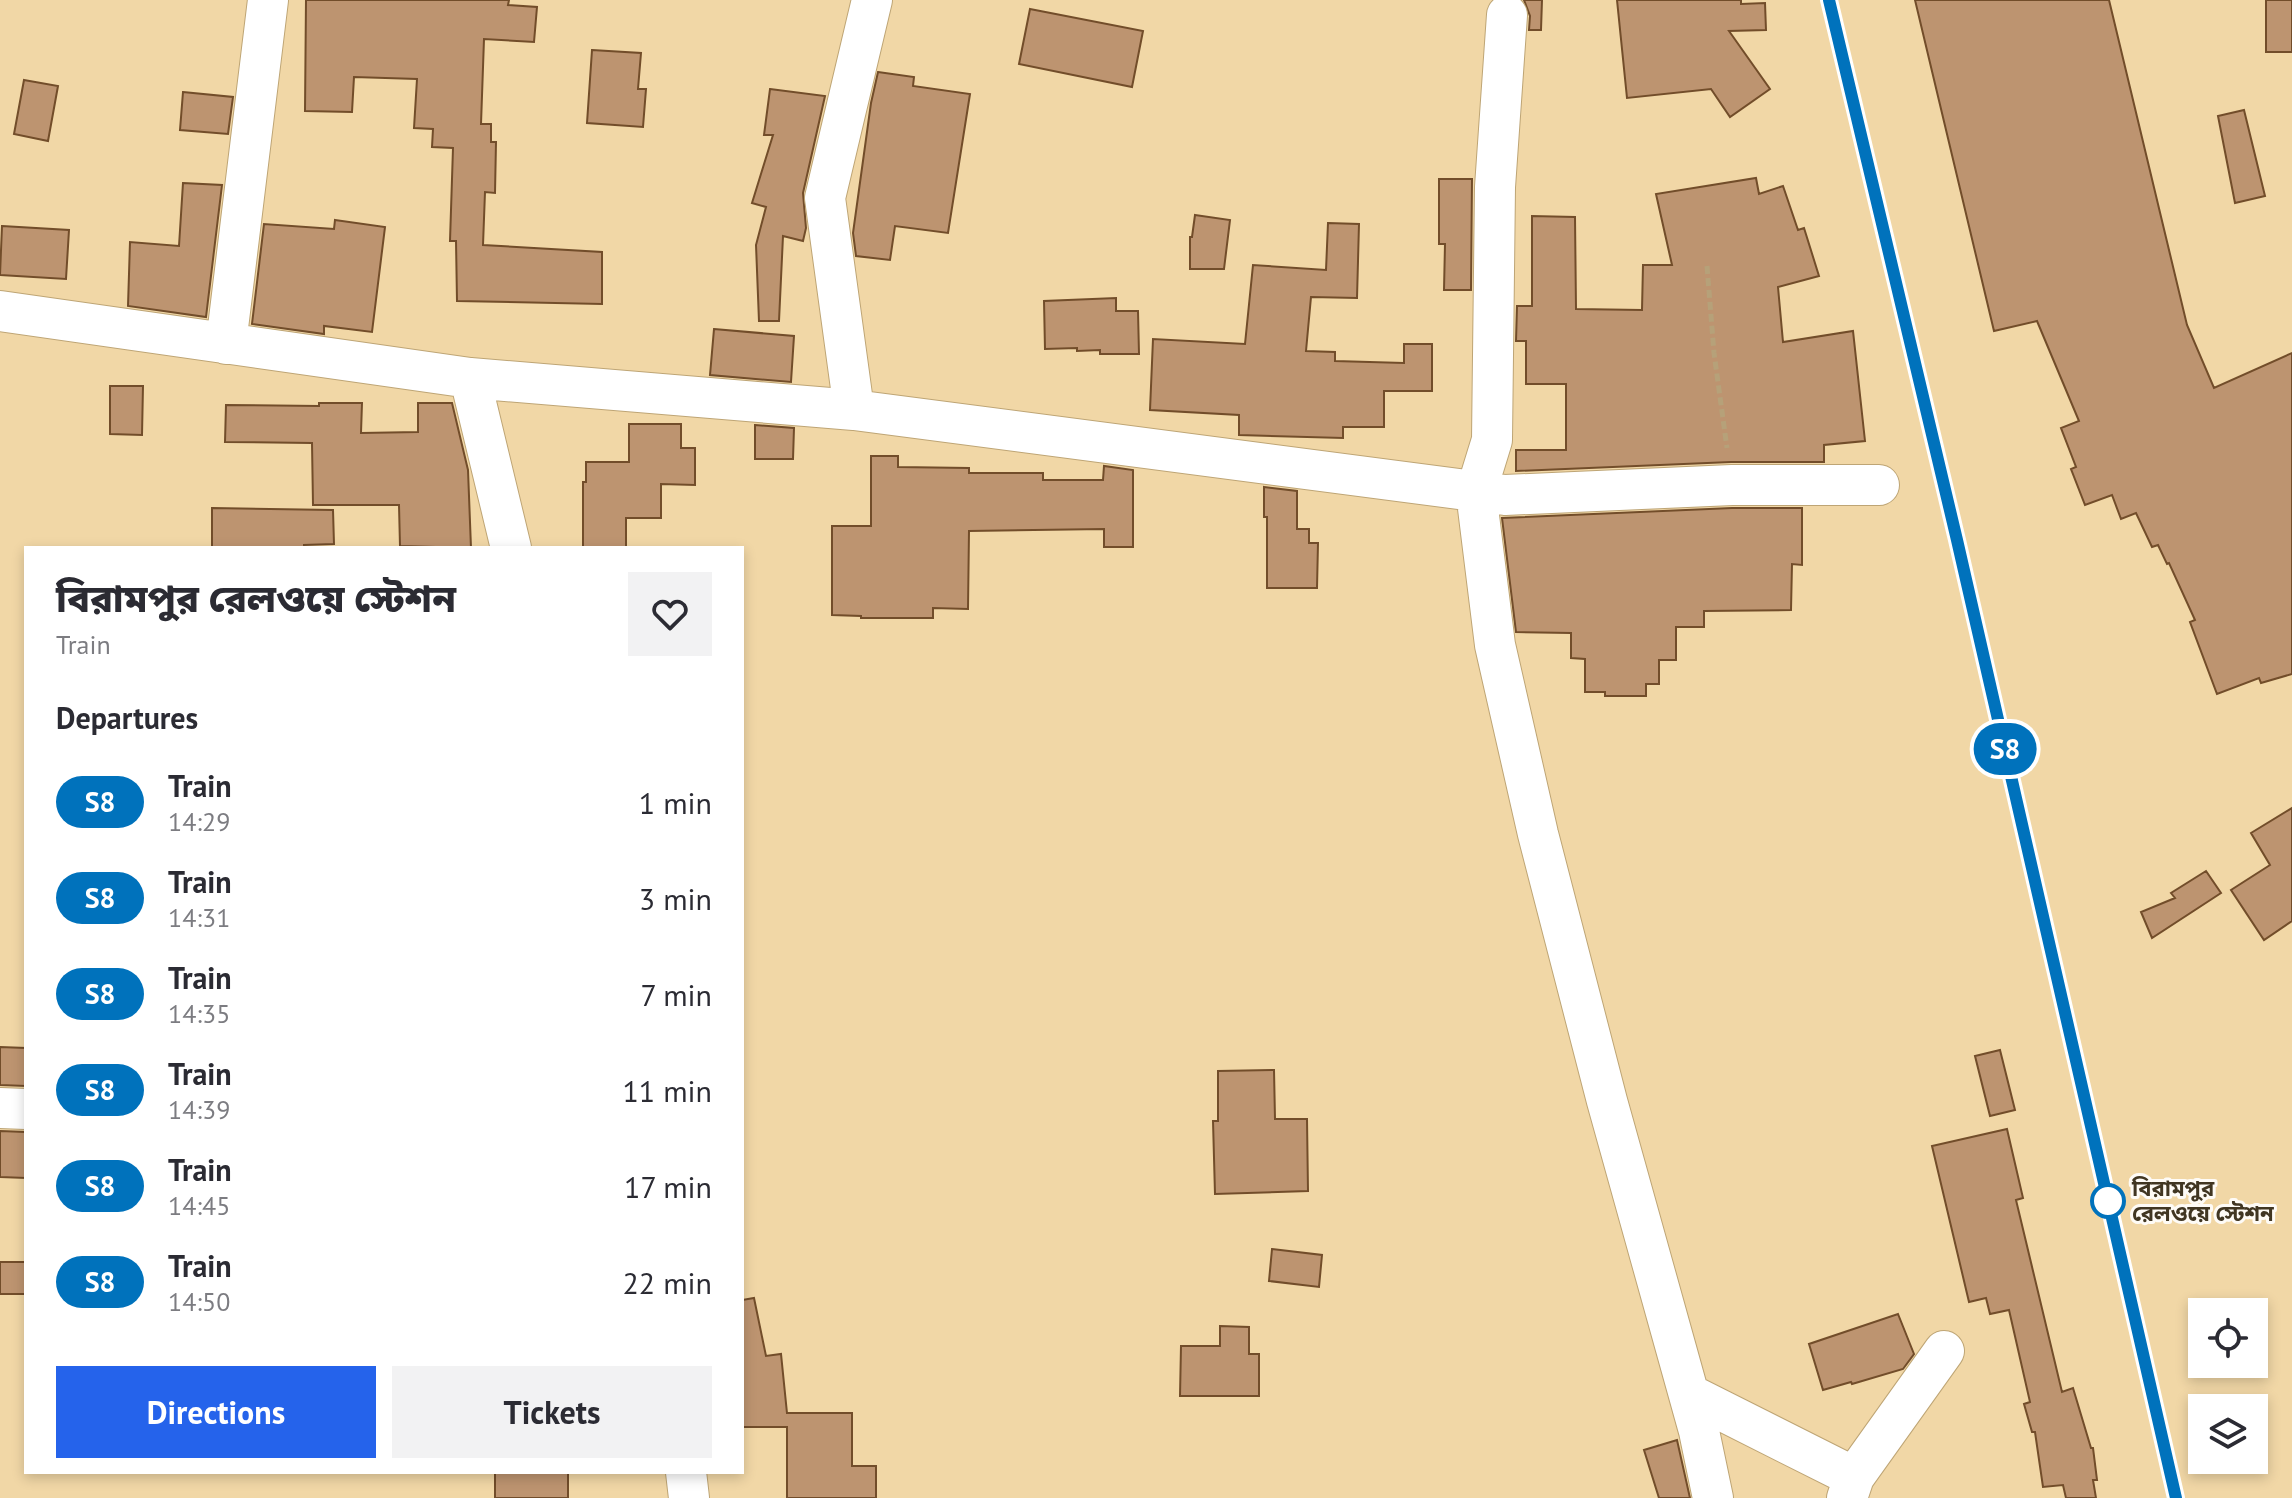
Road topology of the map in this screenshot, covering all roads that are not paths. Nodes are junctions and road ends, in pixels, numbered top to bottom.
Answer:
1 (268, 0) edge
2 (872, 0) edge
3 (1507, 15) dead end
4 (0, 311) edge
5 (226, 344) junction
6 (470, 378) junction
7 (854, 410) junction
8 (1879, 485) dead end
9 (1476, 492) junction
10 (511, 546) edge
11 (0, 1108) edge
12 (24, 1109) edge
13 (1944, 1351) dead end
14 (1689, 1394) junction
15 (686, 1474) edge
16 (1851, 1488) edge
17 (689, 1498) edge
18 (1713, 1498) edge

1 - 5 street
2 - 7 street
3 - 9 street
4 - 5 street
5 - 6 street
6 - 7 street
6 - 10 street
7 - 9 street
8 - 9 street
9 - 14 street
11 - 12 street
13 - 16 street
14 - 16 street
14 - 18 street
15 - 17 street

